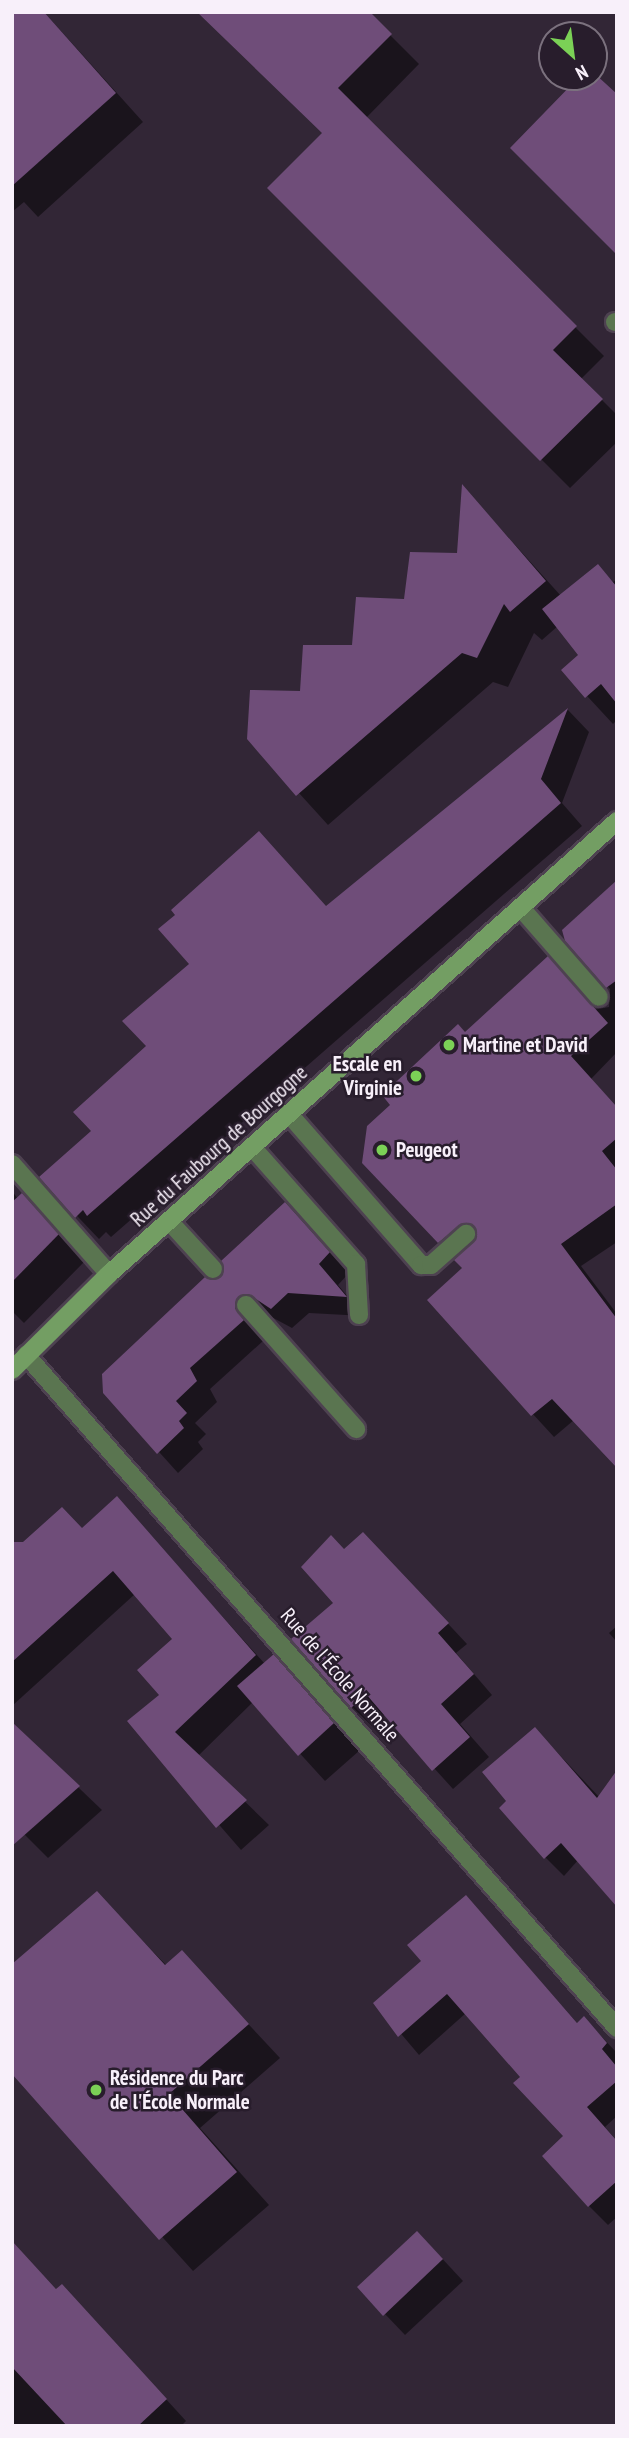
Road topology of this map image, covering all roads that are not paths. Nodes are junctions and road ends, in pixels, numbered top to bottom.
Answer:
1 (617, 821) edge
2 (521, 908) junction
3 (599, 997) dead end
4 (289, 1114) junction
5 (252, 1147) junction
6 (12, 1164) edge
7 (169, 1221) junction
8 (466, 1234) dead end
9 (213, 1269) dead end
10 (109, 1275) junction
11 (246, 1305) dead end
12 (359, 1315) dead end
13 (26, 1356) junction
14 (12, 1370) edge
15 (356, 1429) dead end
16 (617, 2028) edge

1 - 2 main road, Rue du Faubourg de Bourgogne
2 - 3 street
2 - 4 main road, Rue du Faubourg de Bourgogne
4 - 5 main road, Rue du Faubourg de Bourgogne
4 - 8 street
5 - 7 main road, Rue du Faubourg de Bourgogne
5 - 12 street
6 - 10 street
7 - 9 street
7 - 10 main road, Rue du Faubourg de Bourgogne
10 - 13 main road, Rue du Faubourg de Bourgogne
11 - 15 street
13 - 14 main road, Rue du Faubourg de Bourgogne
13 - 16 street, Rue de l'École Normale

